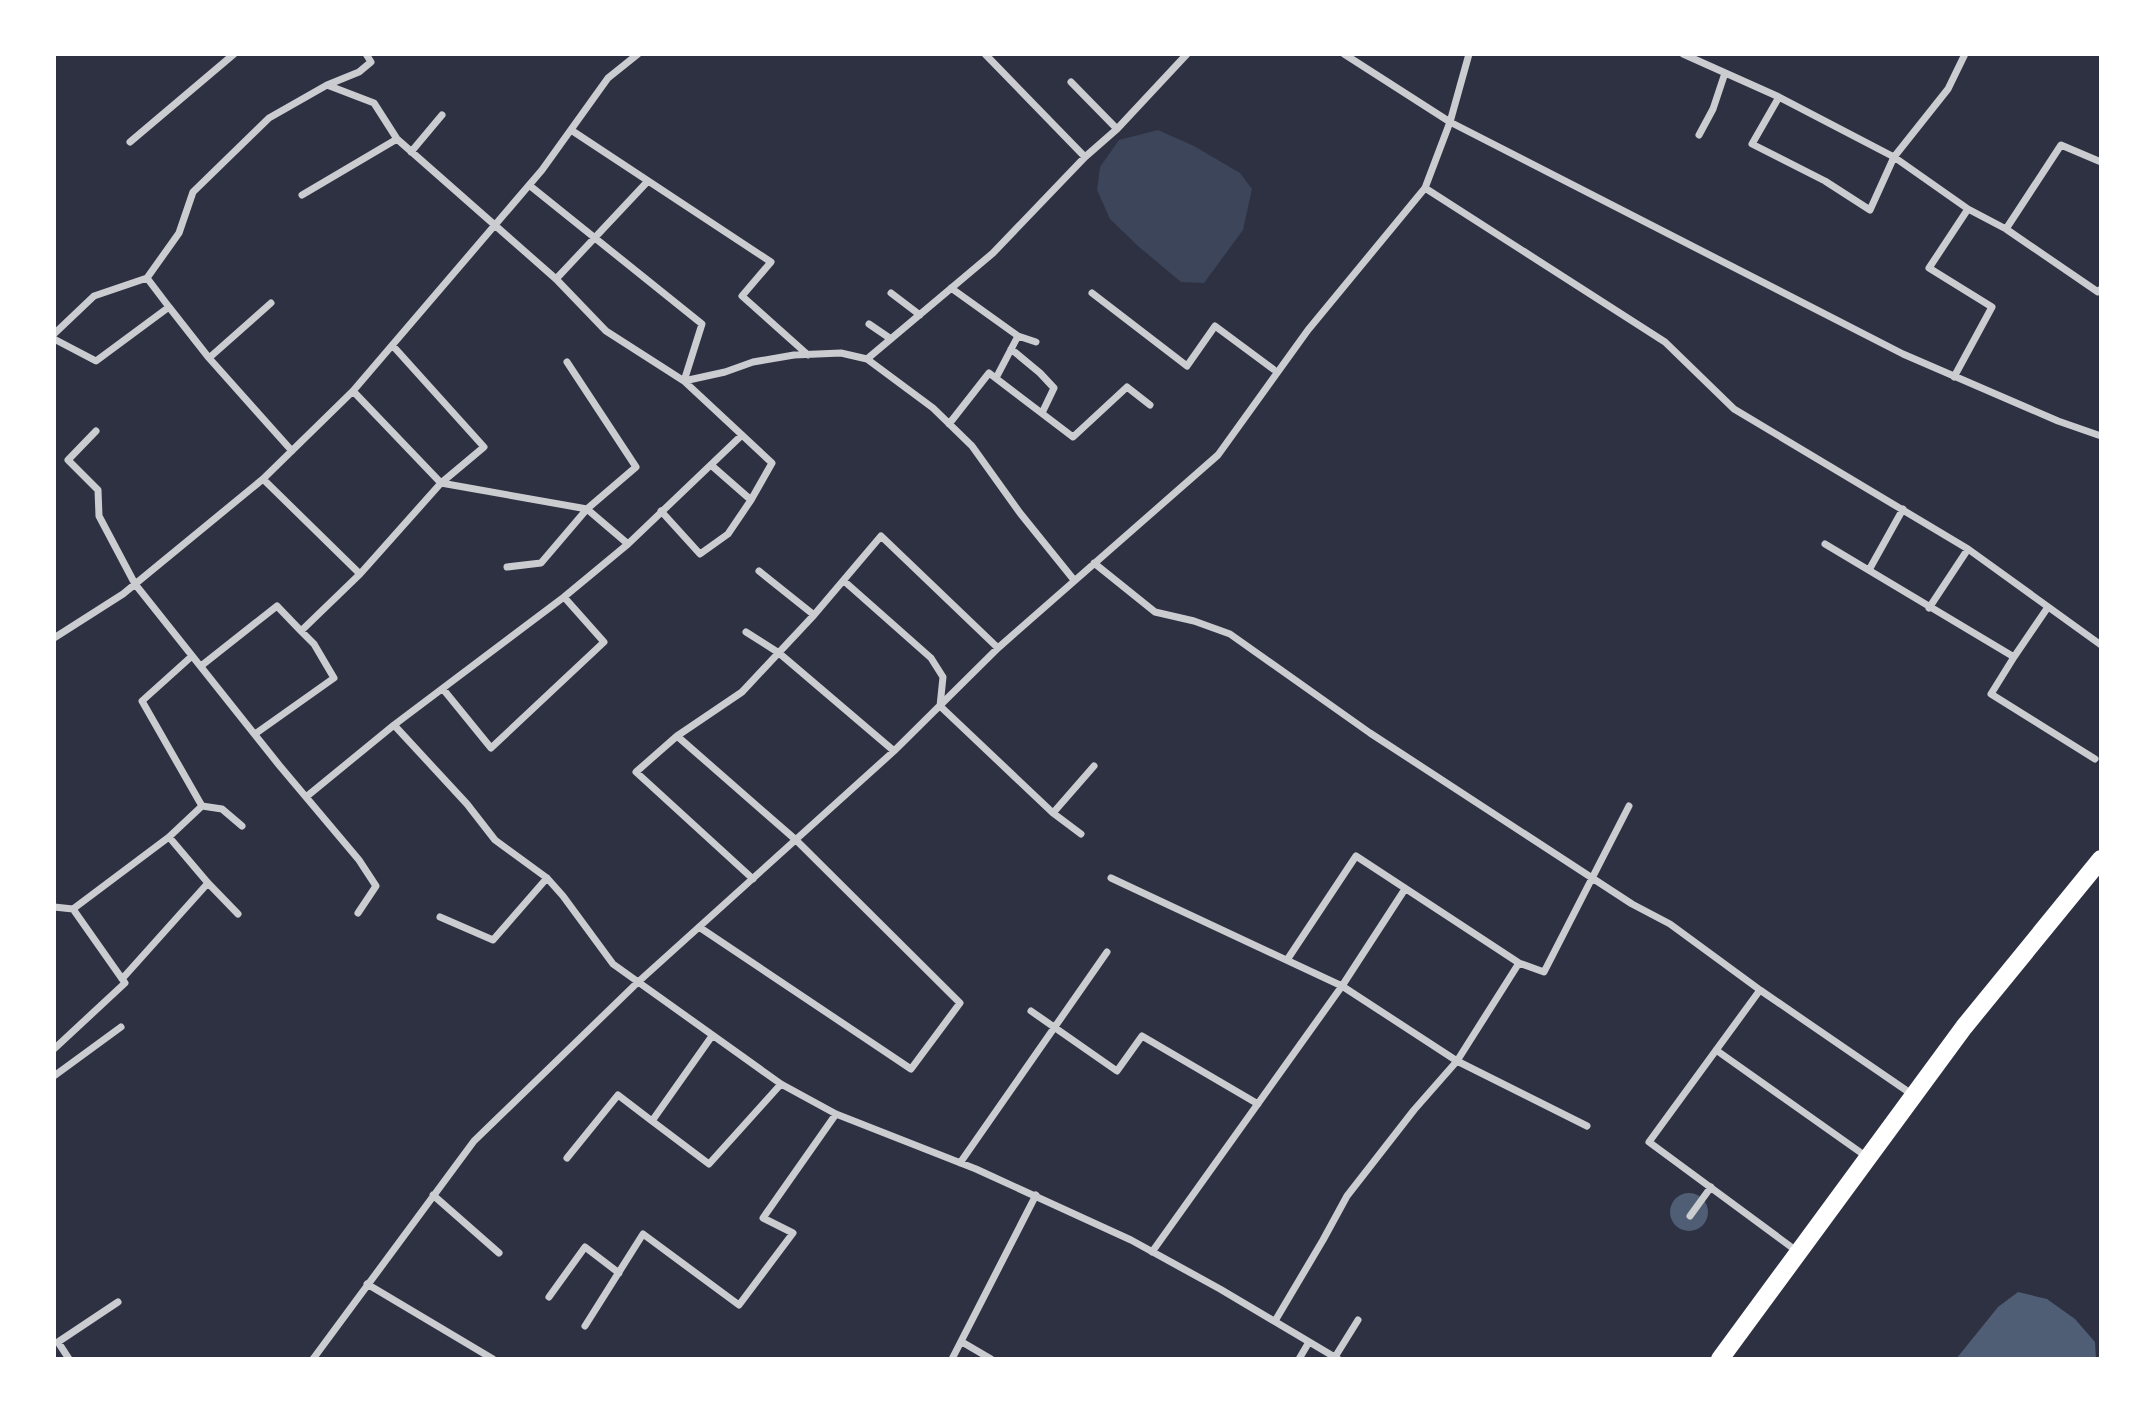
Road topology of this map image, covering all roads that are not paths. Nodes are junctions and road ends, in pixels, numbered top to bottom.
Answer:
1 (234, 54) edge
2 (366, 54) edge
3 (638, 54) edge
4 (985, 54) edge
5 (1187, 54) edge
6 (1344, 54) edge
7 (1469, 54) edge
8 (1683, 54) edge
9 (1965, 54) edge
10 (1725, 73) junction
11 (1071, 82) dead end
12 (327, 85) junction
13 (1779, 97) junction
14 (442, 115) dead end
15 (1450, 122) junction
16 (1117, 129) junction
17 (571, 130) junction
18 (1699, 135) dead end
19 (397, 139) junction
20 (130, 142) dead end
21 (411, 152) junction
22 (1084, 157) junction
23 (1894, 158) junction
24 (2101, 162) edge
25 (648, 181) junction
26 (529, 185) junction
27 (1425, 188) junction
28 (302, 195) dead end
29 (1968, 209) junction
30 (495, 225) junction
31 (2006, 229) junction
32 (594, 238) junction
33 (147, 278) junction
34 (556, 279) junction
35 (951, 288) junction
36 (2101, 289) edge
37 (891, 293) dead end
38 (1092, 293) dead end
39 (271, 303) dead end
40 (169, 307) junction
41 (920, 314) junction
42 (869, 324) dead end
43 (54, 336) edge
44 (1018, 336) junction
45 (891, 339) junction
46 (1036, 342) dead end
47 (393, 346) junction
48 (1012, 349) junction
49 (808, 355) junction
50 (209, 358) junction
51 (867, 359) junction
52 (567, 362) dead end
53 (1273, 369) dead end
54 (1954, 377) junction
55 (996, 378) junction
56 (684, 381) junction
57 (352, 391) junction
58 (1150, 405) dead end
59 (1042, 413) junction
60 (949, 424) junction
61 (96, 431) dead end
62 (742, 435) junction
63 (2101, 436) edge
64 (292, 451) junction
65 (711, 465) junction
66 (263, 479) junction
67 (441, 483) junction
68 (751, 500) junction
69 (587, 509) junction
70 (1903, 509) junction
71 (661, 512) junction
72 (628, 544) junction
73 (1825, 544) dead end
74 (1968, 549) junction
75 (1094, 563) junction
76 (508, 567) dead end
77 (1869, 570) junction
78 (759, 572) dead end
79 (360, 574) junction
80 (844, 580) junction
81 (1074, 580) junction
82 (135, 584) junction
83 (564, 597) junction
84 (2048, 607) junction
85 (1930, 608) junction
86 (814, 615) junction
87 (301, 631) junction
88 (746, 632) dead end
89 (54, 638) edge
90 (2101, 645) edge
91 (998, 648) junction
92 (779, 653) junction
93 (192, 656) junction
94 (2014, 657) junction
95 (201, 666) junction
96 (443, 689) junction
97 (940, 706) junction
98 (394, 725) junction
99 (255, 734) junction
100 (677, 736) junction
101 (894, 751) junction
102 (2095, 759) dead end
103 (1094, 766) dead end
104 (306, 797) junction
105 (202, 806) junction
106 (1629, 806) dead end
107 (1053, 813) junction
108 (242, 826) dead end
109 (1081, 834) dead end
110 (169, 837) junction
111 (796, 840) junction
112 (2101, 859) edge
113 (1592, 877) junction
114 (547, 878) junction
115 (1111, 878) dead end
116 (753, 879) junction
117 (208, 883) junction
118 (1405, 889) junction
119 (54, 907) edge
120 (73, 909) junction
121 (358, 913) dead end
122 (238, 914) dead end
123 (440, 917) dead end
124 (699, 927) junction
125 (1107, 952) dead end
126 (1287, 960) junction
127 (1519, 963) junction
128 (122, 979) junction
129 (637, 983) junction
130 (1342, 986) junction
131 (1760, 990) junction
132 (1031, 1011) dead end
133 (121, 1027) dead end
134 (1055, 1027) junction
135 (712, 1036) junction
136 (54, 1049) edge
137 (1716, 1050) junction
138 (1457, 1060) junction
139 (54, 1076) edge
140 (781, 1084) junction
141 (1913, 1095) junction
142 (1258, 1104) junction
143 (836, 1114) junction
144 (652, 1121) junction
145 (1587, 1126) dead end
146 (1868, 1157) junction
147 (567, 1158) dead end
148 (960, 1163) junction
149 (1711, 1187) junction
150 (433, 1195) junction
151 (1036, 1195) junction
152 (1690, 1216) dead end
153 (1152, 1252) junction
154 (1798, 1252) junction
155 (499, 1253) dead end
156 (618, 1273) junction
157 (367, 1284) junction
158 (549, 1297) dead end
159 (118, 1302) dead end
160 (1358, 1320) dead end
161 (1275, 1321) junction
162 (585, 1326) dead end
163 (962, 1342) junction
164 (1309, 1342) junction
165 (1336, 1358) edge
166 (69, 1359) edge
167 (313, 1359) edge
168 (493, 1359) edge
169 (952, 1359) edge
170 (991, 1359) edge
171 (1299, 1359) edge
172 (1720, 1359) edge

1 - 20 street
2 - 12 street
3 - 17 street
4 - 22 street
5 - 16 street
6 - 15 street
7 - 15 street
8 - 10 street
9 - 23 street
10 - 13 street
10 - 18 street
11 - 16 street
12 - 19 street
12 - 33 street
13 - 23 street
13 - 23 street
14 - 21 street
15 - 27 street
15 - 54 street
16 - 22 street
17 - 25 street
17 - 26 street
19 - 21 street
19 - 28 street
21 - 30 street
22 - 35 street
23 - 29 street
24 - 31 street
25 - 32 street
25 - 49 street
26 - 30 street
26 - 32 street
27 - 70 street
27 - 75 street
29 - 31 street
29 - 54 street
30 - 34 street
30 - 47 street
31 - 36 street
32 - 34 street
32 - 56 street
33 - 40 street
33 - 43 street
34 - 56 street
35 - 41 street
35 - 44 street
37 - 41 street
38 - 53 street
39 - 50 street
40 - 43 street
40 - 50 street
41 - 45 street
42 - 45 street
44 - 46 street
44 - 48 street
45 - 51 street
47 - 57 street
47 - 67 street
48 - 55 street
48 - 59 street
49 - 51 street
49 - 56 street
50 - 64 street
51 - 60 street
52 - 69 street
54 - 63 street
55 - 59 street
55 - 60 street
56 - 62 street
57 - 64 street
57 - 67 street
58 - 59 street
60 - 81 street
61 - 82 street
62 - 65 street
62 - 68 street
64 - 66 street
65 - 68 street
65 - 71 street
66 - 79 street
66 - 82 street
67 - 69 street
67 - 79 street
68 - 71 street
69 - 72 street
69 - 76 street
70 - 74 street
70 - 77 street
71 - 72 street
72 - 83 street
73 - 77 street
74 - 84 street
74 - 85 street
75 - 81 street
75 - 113 street
77 - 85 street
78 - 86 street
79 - 87 street
80 - 86 street
80 - 91 street
80 - 97 street
81 - 91 street
82 - 89 street
82 - 93 street
83 - 96 street
83 - 96 street
84 - 90 street
84 - 94 street
85 - 94 street
86 - 92 street
87 - 95 street
87 - 99 street
88 - 92 street
91 - 97 street
92 - 100 street
92 - 101 street
93 - 95 street
93 - 105 street
94 - 102 street
95 - 99 street
96 - 98 street
97 - 101 street
97 - 107 street
98 - 104 street
98 - 114 street
99 - 104 street
100 - 111 street
100 - 116 street
101 - 111 street
103 - 107 street
104 - 121 street
105 - 108 street
105 - 110 street
106 - 113 street
107 - 109 street
110 - 117 street
110 - 120 street
111 - 116 street
111 - 124 street
112 - 141 highway
113 - 127 street
113 - 131 street
114 - 123 street
114 - 129 street
115 - 126 street
116 - 124 street
117 - 122 street
117 - 128 street
118 - 126 street
118 - 127 street
118 - 130 street
119 - 120 street
120 - 128 street
124 - 129 street
125 - 134 street
126 - 130 street
127 - 138 street
128 - 136 street
129 - 135 street
129 - 150 street
130 - 138 street
130 - 142 street
131 - 137 street
131 - 141 street
132 - 134 street
133 - 139 street
134 - 142 street
134 - 148 street
135 - 140 street
135 - 144 street
137 - 146 street
137 - 149 street
138 - 145 street
138 - 161 street
140 - 143 street
140 - 144 street
141 - 146 highway
142 - 153 street
143 - 148 street
143 - 156 street
144 - 147 street
146 - 154 highway
148 - 151 street
149 - 152 street
149 - 154 street
150 - 155 street
150 - 157 street
151 - 153 street
151 - 163 street
153 - 161 street
154 - 172 highway
156 - 158 street
156 - 162 street
157 - 167 street
157 - 168 street
159 - 166 street
160 - 165 street
161 - 164 street
163 - 169 street
163 - 170 street
164 - 165 street
164 - 171 street

